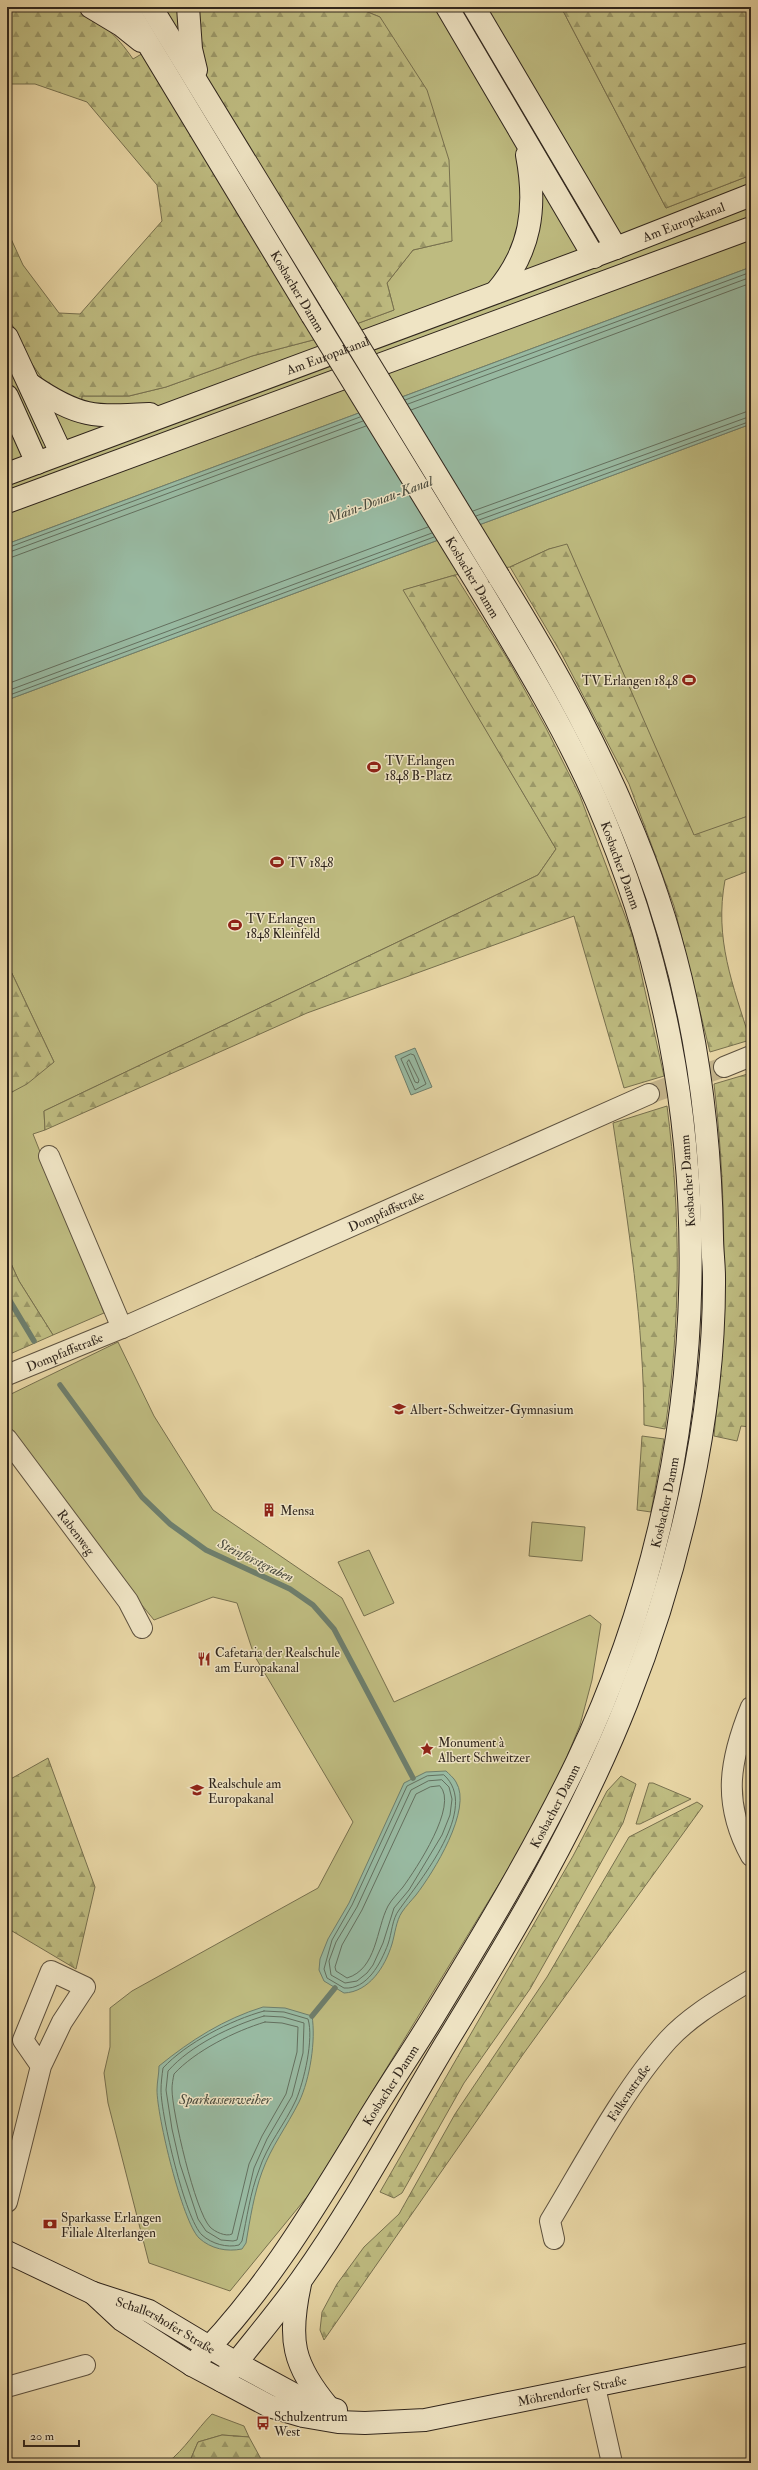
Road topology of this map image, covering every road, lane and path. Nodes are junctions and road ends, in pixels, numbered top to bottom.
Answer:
1 (92, 7) edge
2 (126, 7) edge
3 (151, 7) edge
4 (188, 7) edge
5 (447, 7) edge
6 (474, 7) edge
7 (154, 54) junction
8 (200, 87) junction
9 (523, 139) junction
10 (751, 195) edge
11 (751, 228) edge
12 (606, 256) junction
13 (628, 273) junction
14 (593, 286) junction
15 (496, 292) junction
16 (7, 337) edge
17 (31, 385) junction
18 (7, 396) edge
19 (170, 413) junction
20 (54, 470) junction
21 (7, 474) edge
22 (7, 502) edge
23 (751, 1056) edge
24 (724, 1067) tunnel mouth
25 (649, 1094) tunnel mouth
26 (49, 1156) dead end
27 (122, 1328) junction
28 (7, 1375) edge
29 (7, 1439) edge
30 (142, 1628) dead end
31 (751, 1707) edge
32 (751, 1856) edge
33 (751, 1980) edge
34 (41, 2066) dead end
35 (7, 2202) edge
36 (554, 2239) dead end
37 (7, 2252) edge
38 (300, 2281) junction
39 (93, 2293) junction
40 (210, 2347) junction
41 (751, 2354) edge
42 (236, 2363) junction
43 (85, 2365) dead end
44 (192, 2365) junction
45 (222, 2381) junction
46 (7, 2387) edge
47 (595, 2387) junction
48 (329, 2408) junction
49 (392, 2422) junction
50 (612, 2463) edge

1 - 7 street
2 - 7 street, Kosbacher Damm
3 - 8 street, Kosbacher Damm
4 - 8 street
5 - 9 street
6 - 12 street
7 - 40 street, Kosbacher Damm, bridge
8 - 38 street, Kosbacher Damm, bridge
9 - 12 street
9 - 15 street
10 - 12 street, Am Europakanal
11 - 13 street, Am Europakanal
12 - 13 street
12 - 14 street
12 - 15 street, Am Europakanal
13 - 14 street, Am Europakanal
14 - 20 street, Am Europakanal
15 - 19 street, Am Europakanal
16 - 17 street
17 - 19 street
17 - 20 street
18 - 20 street
19 - 20 street, Am Europakanal
20 - 21 street, Am Europakanal
20 - 22 street, Am Europakanal
23 - 24 street
25 - 27 street, Dompfaffstraße
26 - 27 street
27 - 28 street, Dompfaffstraße
29 - 30 street, Rabenweg
31 - 32 street
33 - 36 street, Falkenstraße
34 - 35 street
37 - 39 street, Schallershofer Straße
38 - 42 street, Kosbacher Damm
38 - 48 street, Kosbacher Damm
39 - 40 street, Schallershofer Straße
39 - 44 street, Schallershofer Straße
40 - 42 street, Schallershofer Straße
40 - 44 street, Kosbacher Damm
41 - 47 street, Möhrendorfer Straße
42 - 45 street, Kosbacher Damm
42 - 48 street, Möhrendorfer Straße
43 - 46 street
44 - 45 street, Schallershofer Straße
45 - 49 street, Möhrendorfer Straße
47 - 49 street, Möhrendorfer Straße
47 - 50 street
48 - 49 street, Möhrendorfer Straße

